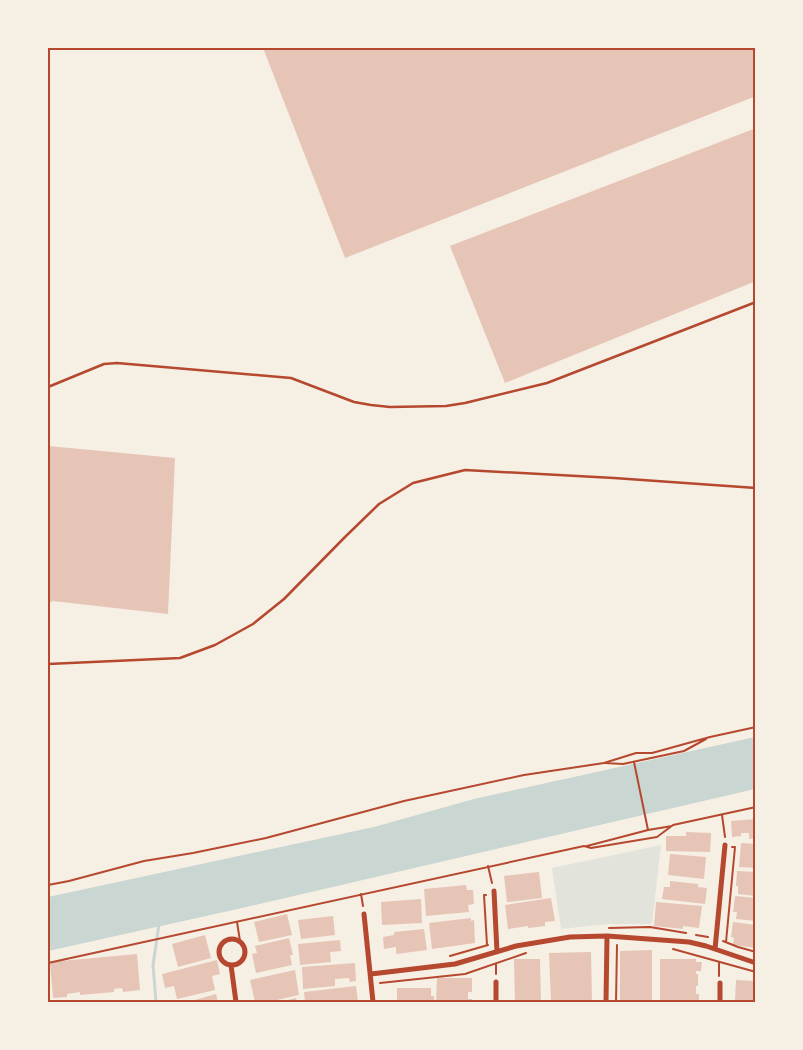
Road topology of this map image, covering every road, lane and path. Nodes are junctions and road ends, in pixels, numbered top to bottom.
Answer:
1 (756, 302) edge
2 (48, 387) edge
3 (756, 488) edge
4 (48, 664) edge
5 (756, 727) edge
6 (710, 737) junction
7 (634, 762) junction
8 (604, 763) junction
9 (756, 807) edge
10 (722, 815) junction
11 (674, 825) junction
12 (648, 830) junction
13 (726, 845) junction
14 (584, 846) junction
15 (488, 866) junction
16 (48, 885) edge
17 (494, 891) junction
18 (361, 894) junction
19 (364, 914) joint
20 (237, 922) junction
21 (607, 939) junction
22 (240, 942) junction
23 (726, 942) dead end
24 (487, 945) dead end
25 (670, 948) dead end
26 (715, 949) junction
27 (532, 951) dead end
28 (497, 952) junction
29 (48, 962) edge
30 (719, 962) junction
31 (496, 963) junction
32 (756, 963) edge
33 (231, 965) junction
34 (756, 972) edge
35 (371, 974) junction
36 (496, 982) joint
37 (380, 983) dead end
38 (720, 983) joint
39 (236, 1002) edge
40 (374, 1002) edge
41 (496, 1002) edge
42 (606, 1002) edge
43 (616, 1002) edge
44 (720, 1002) edge

1 - 2 lane
3 - 4 lane
5 - 6 path
6 - 7 path
6 - 8 path
7 - 8 path
7 - 12 path
8 - 16 path
9 - 10 path
10 - 11 path
10 - 13 path
11 - 12 path
11 - 14 path
12 - 14 path
13 - 23 path
13 - 26 street
14 - 15 path
15 - 17 path
15 - 18 path
17 - 24 path
17 - 28 street
18 - 19 path
18 - 20 path
19 - 35 street
20 - 22 path
20 - 29 path
21 - 26 street
21 - 28 street
21 - 42 street
21 - 43 path
22 - 33 street
22 - 33 street
25 - 30 path
26 - 32 street
27 - 31 path
28 - 35 street
30 - 34 path
30 - 38 path
31 - 36 path
31 - 37 path
33 - 39 street
35 - 40 street
36 - 41 street
38 - 44 street

